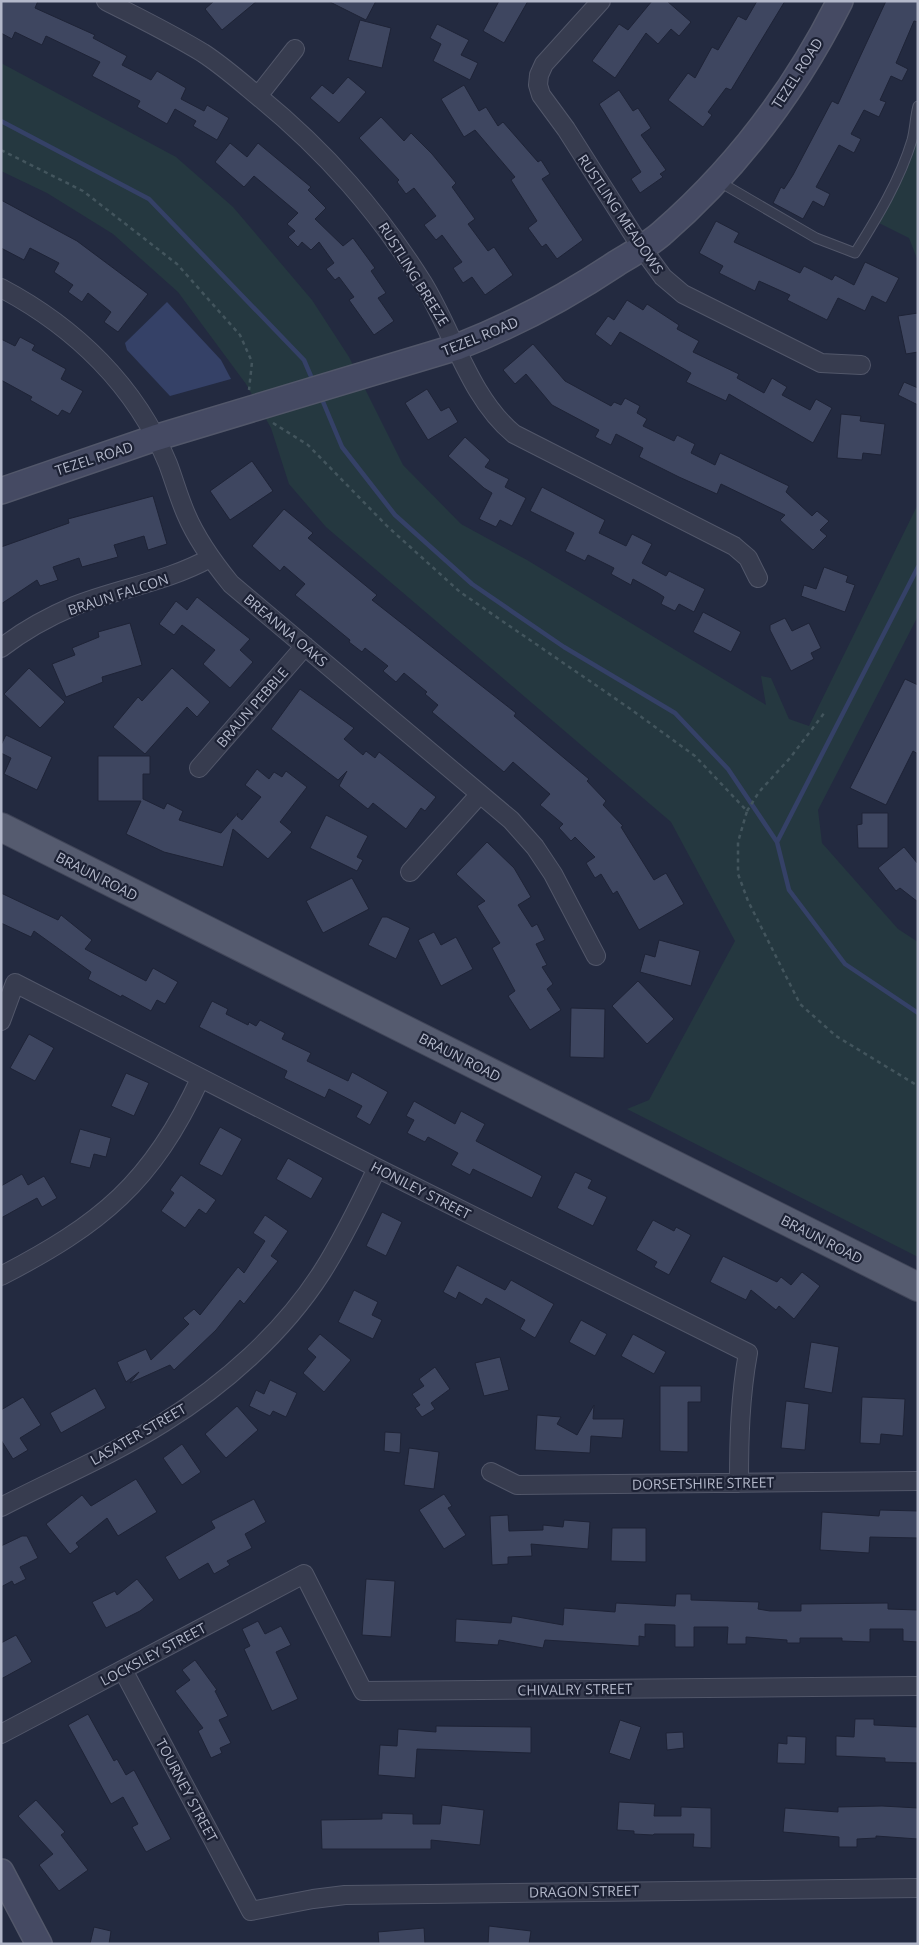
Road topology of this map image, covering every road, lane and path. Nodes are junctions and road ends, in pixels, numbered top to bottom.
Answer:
1 (106, 1) edge
2 (600, 1) edge
3 (840, 1) edge
4 (295, 49) dead end
5 (258, 96) junction
6 (918, 106) edge
7 (1, 150) edge
8 (716, 180) junction
9 (641, 247) junction
10 (1, 288) edge
11 (457, 347) junction
12 (861, 365) dead end
13 (258, 409) junction
14 (155, 438) junction
15 (1, 491) edge
16 (210, 558) junction
17 (758, 578) dead end
18 (305, 646) junction
19 (1, 648) edge
20 (825, 712) dead end
21 (199, 768) dead end
22 (480, 794) junction
23 (747, 811) junction
24 (1, 827) edge
25 (410, 872) dead end
26 (596, 956) dead end
27 (1, 1021) edge
28 (200, 1079) junction
29 (918, 1086) edge
30 (377, 1168) junction
31 (1, 1276) edge
32 (918, 1287) edge
33 (491, 1472) dead end
34 (918, 1481) edge
35 (739, 1483) junction
36 (1, 1507) edge
37 (304, 1574) joint
38 (123, 1670) junction
39 (918, 1686) edge
40 (1, 1734) edge
41 (1, 1872) edge
42 (918, 1888) edge
43 (251, 1911) joint
44 (40, 1944) edge

1 - 5 street, RUSTLING BREEZE
2 - 9 street, RUSTLING MEADOWS
3 - 8 main road, TEZEL ROAD
4 - 5 street
5 - 11 street, RUSTLING BREEZE
6 - 8 lane
7 - 13 path
8 - 9 main road, TEZEL ROAD
9 - 11 main road, TEZEL ROAD
9 - 12 street, RUSTLING MEADOWS
10 - 14 street, BREANNA OAKS
11 - 13 main road, TEZEL ROAD
11 - 17 street, RUSTLING BREEZE
13 - 14 main road, TEZEL ROAD
13 - 23 path
14 - 15 main road, TEZEL ROAD
14 - 16 street, BREANNA OAKS
16 - 18 street, BREANNA OAKS
16 - 19 street, BRAUN FALCON
18 - 21 street, BRAUN PEBBLE
18 - 22 street, BREANNA OAKS
20 - 23 path
22 - 25 street
22 - 26 street, BREANNA OAKS
23 - 29 path
24 - 32 main road, BRAUN ROAD
27 - 28 street, HONILEY STREET
28 - 30 street, HONILEY STREET
28 - 31 street
30 - 35 street, HONILEY STREET
30 - 36 street, LASATER STREET
33 - 35 street, DORSETSHIRE STREET
34 - 35 street, DORSETSHIRE STREET
37 - 38 street, LOCKSLEY STREET
37 - 39 street, CHIVALRY STREET
38 - 40 street, LOCKSLEY STREET
38 - 43 street, TOURNEY STREET
41 - 44 main road
42 - 43 street, DRAGON STREET

